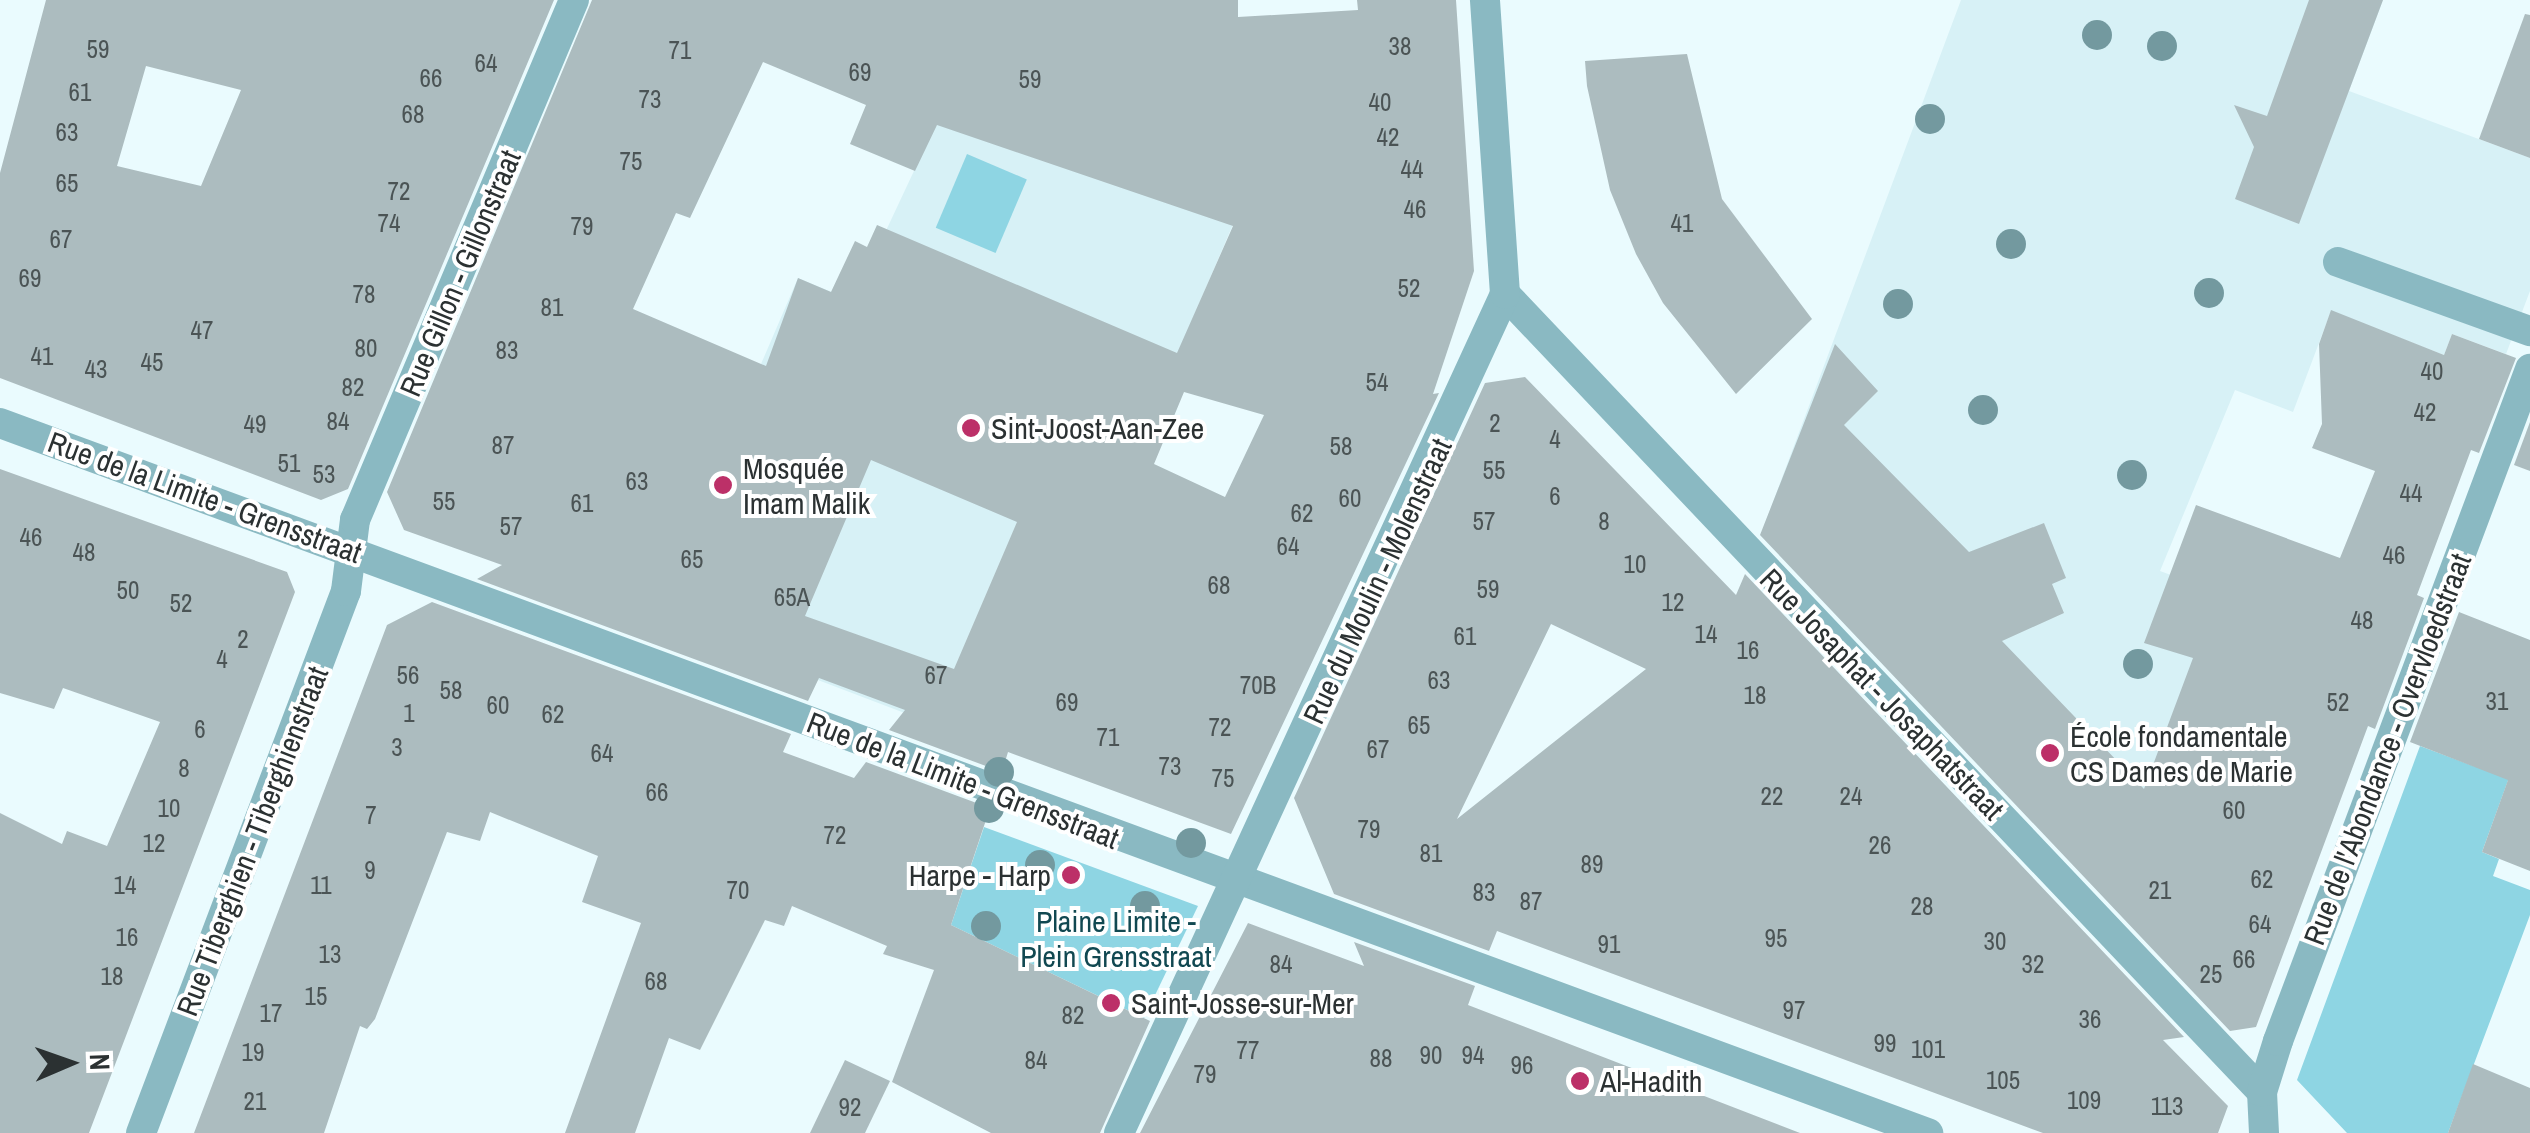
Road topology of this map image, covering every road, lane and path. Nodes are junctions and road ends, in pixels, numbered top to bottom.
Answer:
1 (574, 0) edge
2 (1485, 0) edge
3 (2338, 262) dead end
4 (1505, 294) junction
5 (2530, 332) edge
6 (2530, 369) edge
7 (0, 423) edge
8 (349, 546) junction
9 (1238, 882) junction
10 (2262, 1092) junction
11 (141, 1133) edge
12 (1119, 1133) edge
13 (1928, 1133) edge
14 (2264, 1133) edge

1 - 8 street, Rue Gillon - Gillonstraat
2 - 4 street, Rue du Moulin - Molenstraat
3 - 5 street
4 - 9 street, Rue du Moulin - Molenstraat
4 - 10 street, Rue Josaphat - Josaphatstraat
6 - 10 street, Rue de l'Abondance - Overvloedstraat
7 - 8 street, Rue de la Limite - Grensstraat
8 - 9 street, Rue de la Limite - Grensstraat
8 - 11 street, Rue Tiberghien - Tiberghienstraat
9 - 12 street, Rue du Moulin - Molenstraat
9 - 13 street, Rue de la Limite - Grensstraat
10 - 14 street, Rue de l'Abondance - Overvloedstraat

